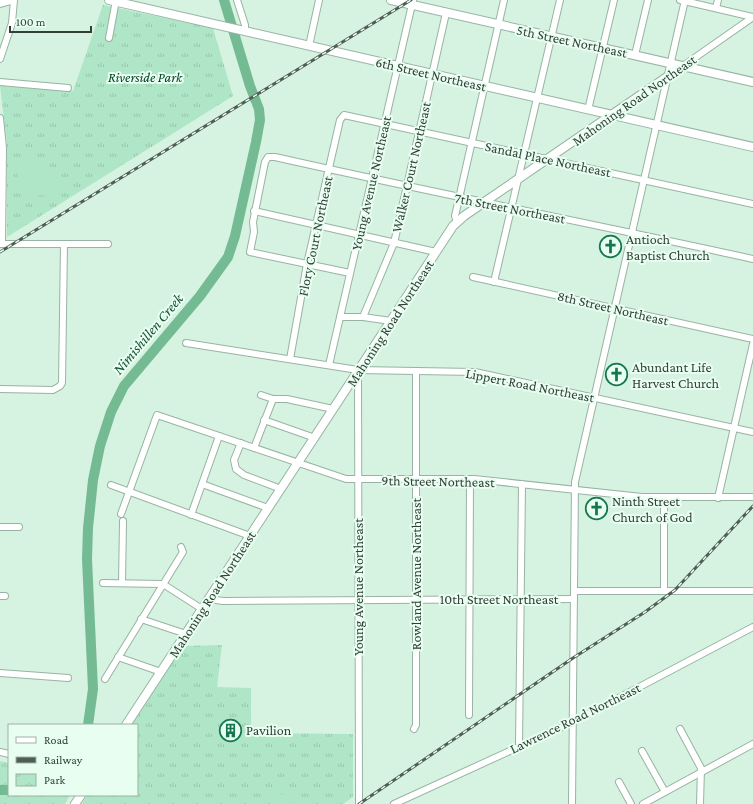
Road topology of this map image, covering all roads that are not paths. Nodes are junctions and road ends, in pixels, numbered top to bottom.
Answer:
1 (11, 0) edge
2 (14, 0) edge
3 (114, 0) edge
4 (237, 0) edge
5 (319, 0) edge
6 (391, 0) edge
7 (504, 0) edge
8 (560, 0) edge
9 (614, 0) edge
10 (648, 0) edge
11 (684, 0) edge
12 (718, 0) edge
13 (412, 2) edge
14 (0, 3) edge
15 (716, 8) junction
16 (446, 13) junction
17 (753, 17) edge
18 (498, 24) junction
19 (244, 31) junction
20 (552, 37) junction
21 (109, 38) dead end
22 (309, 46) junction
23 (603, 48) junction
24 (635, 55) junction
25 (0, 59) edge
26 (670, 63) junction
27 (398, 66) junction
28 (683, 66) junction
29 (433, 74) junction
30 (667, 77) junction
31 (0, 82) edge
32 (753, 82) edge
33 (485, 87) junction
34 (68, 88) dead end
35 (537, 99) junction
36 (588, 110) junction
37 (344, 115) joint
38 (612, 115) junction
39 (0, 118) edge
40 (384, 124) junction
41 (656, 125) junction
42 (419, 132) junction
43 (472, 143) junction
44 (753, 147) edge
45 (524, 155) junction
46 (547, 160) junction
47 (329, 169) junction
48 (372, 178) junction
49 (518, 179) junction
50 (644, 179) junction
51 (407, 187) junction
52 (459, 198) junction
53 (2, 203) edge
54 (483, 203) junction
55 (753, 204) edge
56 (511, 208) junction
57 (254, 211) junction
58 (457, 222) junction
59 (316, 225) junction
60 (632, 232) junction
61 (358, 235) junction
62 (394, 243) junction
63 (1, 244) edge
64 (64, 244) junction
65 (108, 244) dead end
66 (436, 252) junction
67 (753, 259) edge
68 (307, 264) junction
69 (350, 273) junction
70 (472, 276) dead end
71 (494, 282) junction
72 (615, 308) junction
73 (340, 317) junction
74 (363, 317) junction
75 (391, 321) junction
76 (753, 339) edge
77 (186, 343) dead end
78 (753, 344) edge
79 (290, 359) junction
80 (329, 365) junction
81 (358, 370) junction
82 (416, 371) junction
83 (0, 389) edge
84 (261, 394) dead end
85 (594, 398) junction
86 (273, 399) junction
87 (333, 409) junction
88 (264, 420) junction
89 (734, 428) junction
90 (753, 432) edge
91 (219, 436) junction
92 (315, 438) junction
93 (241, 443) junction
94 (254, 448) junction
95 (298, 464) junction
96 (470, 479) junction
97 (358, 480) junction
98 (416, 480) junction
99 (202, 484) junction
100 (522, 484) junction
101 (111, 485) dead end
102 (281, 489) junction
103 (575, 490) junction
104 (130, 492) junction
105 (753, 497) edge
106 (664, 498) junction
107 (718, 498) junction
108 (268, 508) junction
109 (121, 514) dead end
110 (191, 515) junction
111 (123, 521) dead end
112 (0, 527) edge
113 (19, 527) dead end
114 (250, 536) junction
115 (181, 547) dead end
116 (103, 583) dead end
117 (122, 583) junction
118 (163, 584) junction
119 (664, 590) junction
120 (574, 591) junction
121 (753, 591) edge
122 (416, 598) junction
123 (470, 598) junction
124 (209, 599) junction
125 (520, 599) junction
126 (574, 599) junction
127 (358, 600) junction
128 (202, 609) junction
129 (141, 619) junction
130 (753, 627) edge
131 (186, 634) junction
132 (118, 657) junction
133 (161, 672) junction
134 (0, 673) edge
135 (68, 678) dead end
136 (105, 679) dead end
137 (469, 715) dead end
138 (573, 722) junction
139 (127, 724) edge
140 (680, 728) dead end
141 (414, 729) dead end
142 (753, 744) edge
143 (519, 746) junction
144 (642, 751) dead end
145 (701, 773) junction
146 (619, 782) dead end
147 (665, 792) junction
148 (359, 804) edge
149 (394, 804) edge
150 (572, 804) edge
151 (631, 804) edge
152 (643, 804) edge
153 (700, 804) edge

1 - 14 main road
2 - 25 street
3 - 19 main road, 6th Street Northeast
3 - 21 street
4 - 19 street
5 - 22 street
6 - 13 main road, 5th Street Northeast
7 - 18 street
8 - 20 street
9 - 23 street
10 - 24 street
11 - 15 street
11 - 26 street
12 - 15 street
13 - 16 main road, 5th Street Northeast
13 - 27 street, Young Avenue Northeast
15 - 17 street
16 - 18 main road, 5th Street Northeast
16 - 29 street, Walker Court Northeast
17 - 28 street, Mahoning Road Northeast
18 - 20 main road, 5th Street Northeast
18 - 33 street
19 - 22 main road, 6th Street Northeast
20 - 23 main road, 5th Street Northeast
20 - 35 street
22 - 27 main road, 6th Street Northeast
23 - 24 main road, 5th Street Northeast
23 - 36 street
24 - 26 main road, 5th Street Northeast
26 - 28 main road, 5th Street Northeast
26 - 30 street
27 - 29 main road, 6th Street Northeast
27 - 40 street, Young Avenue Northeast
28 - 30 main road, Mahoning Road Northeast
28 - 32 main road, 5th Street Northeast
29 - 33 main road, 6th Street Northeast
29 - 42 street, Walker Court Northeast
30 - 38 main road, Mahoning Road Northeast
30 - 41 street
31 - 34 street
33 - 35 main road, 6th Street Northeast
33 - 43 street
35 - 36 main road, 6th Street Northeast
35 - 45 street
36 - 38 main road, 6th Street Northeast
37 - 40 street, Sandal Place Northeast
37 - 47 street, Flory Court Northeast
38 - 41 main road, 6th Street Northeast
38 - 46 main road, Mahoning Road Northeast
39 - 53 street
40 - 42 street, Sandal Place Northeast
40 - 48 street, Young Avenue Northeast
41 - 44 main road, 6th Street Northeast
41 - 50 street
42 - 43 street, Sandal Place Northeast
42 - 51 street, Walker Court Northeast
43 - 45 street, Sandal Place Northeast
43 - 52 street
45 - 46 street, Sandal Place Northeast
45 - 49 street
46 - 49 main road, Mahoning Road Northeast
46 - 50 street, Sandal Place Northeast
47 - 48 street, 7th Street Northeast
47 - 57 street, 7th Street Northeast
47 - 59 street, Flory Court Northeast
48 - 51 street, 7th Street Northeast
48 - 61 street, Young Avenue Northeast
49 - 54 main road, Mahoning Road Northeast
49 - 56 street
50 - 55 street, Sandal Place Northeast
50 - 60 street
51 - 52 street, 7th Street Northeast
51 - 62 street, Walker Court Northeast
52 - 54 street, 7th Street Northeast
52 - 58 street
53 - 63 street
54 - 56 street, 7th Street Northeast
54 - 58 main road, Mahoning Road Northeast
56 - 60 street, 7th Street Northeast
56 - 71 street
57 - 59 street
57 - 68 street
58 - 66 main road, Mahoning Road Northeast
59 - 61 street
59 - 68 street, Flory Court Northeast
60 - 67 street, 7th Street Northeast
60 - 72 street
61 - 62 street
61 - 69 street, Young Avenue Northeast
62 - 66 street
62 - 74 street, Walker Court Northeast
63 - 64 street
64 - 65 street
64 - 83 street
66 - 75 main road, Mahoning Road Northeast
68 - 69 street
68 - 79 street, Flory Court Northeast
69 - 73 street, Young Avenue Northeast
70 - 71 street, 8th Street Northeast
71 - 72 street, 8th Street Northeast
72 - 76 street, 8th Street Northeast
72 - 85 street
73 - 74 street
73 - 80 street, Young Avenue Northeast
74 - 75 street
75 - 81 main road, Mahoning Road Northeast
77 - 79 street, Lippert Road Northeast
78 - 89 street
79 - 80 street, Lippert Road Northeast
80 - 81 street, Lippert Road Northeast
81 - 82 street, Lippert Road Northeast
81 - 87 main road, Mahoning Road Northeast
81 - 97 street, Young Avenue Northeast
82 - 85 street, Lippert Road Northeast
82 - 98 street, Rowland Avenue Northeast
84 - 86 street
85 - 89 street, Lippert Road Northeast
85 - 103 street
86 - 87 street
86 - 88 street
87 - 92 main road, Mahoning Road Northeast
88 - 92 street
88 - 94 street
89 - 90 street, Lippert Road Northeast
89 - 107 street
91 - 93 street, 9th Street Northeast
91 - 99 street
91 - 104 street, 9th Street Northeast
92 - 95 main road, Mahoning Road Northeast
93 - 94 street, 9th Street Northeast
93 - 102 street
94 - 95 street, 9th Street Northeast
95 - 97 street, 9th Street Northeast
95 - 102 main road, Mahoning Road Northeast
96 - 98 street, 9th Street Northeast
96 - 100 street, 9th Street Northeast
96 - 123 street
97 - 98 street, 9th Street Northeast
97 - 127 street, Young Avenue Northeast
98 - 122 street, Rowland Avenue Northeast
99 - 108 street
99 - 110 street
100 - 103 street, 9th Street Northeast
100 - 125 street
101 - 104 street
102 - 108 main road, Mahoning Road Northeast
103 - 106 street, 9th Street Northeast
103 - 120 street
104 - 109 street
104 - 110 street
105 - 107 street, 9th Street Northeast
106 - 107 street, 9th Street Northeast
106 - 119 street
108 - 114 main road, Mahoning Road Northeast
110 - 114 street
111 - 117 street
112 - 113 street
114 - 124 main road, Mahoning Road Northeast
115 - 118 street
116 - 117 street
117 - 118 street
118 - 128 street
118 - 129 street
119 - 120 street, 10th Street Northeast
119 - 121 street, 10th Street Northeast
120 - 126 street
122 - 123 street, 10th Street Northeast
122 - 127 street, 10th Street Northeast
122 - 141 street, Rowland Avenue Northeast
123 - 125 street, 10th Street Northeast
123 - 137 street
124 - 127 street, 10th Street Northeast
124 - 128 main road, Mahoning Road Northeast
125 - 126 street, 10th Street Northeast
125 - 143 street
126 - 138 street
127 - 148 street, Young Avenue Northeast
128 - 131 main road, Mahoning Road Northeast
129 - 131 street
129 - 132 street
130 - 138 street, Lawrence Road Northeast
131 - 133 main road, Mahoning Road Northeast
132 - 133 street
132 - 136 street
133 - 139 main road, Mahoning Road Northeast
134 - 135 street
138 - 143 street, Lawrence Road Northeast
138 - 150 street
140 - 145 street
142 - 145 street
143 - 149 street, Lawrence Road Northeast
144 - 147 street
145 - 147 street
145 - 153 street
146 - 151 street
147 - 152 street

